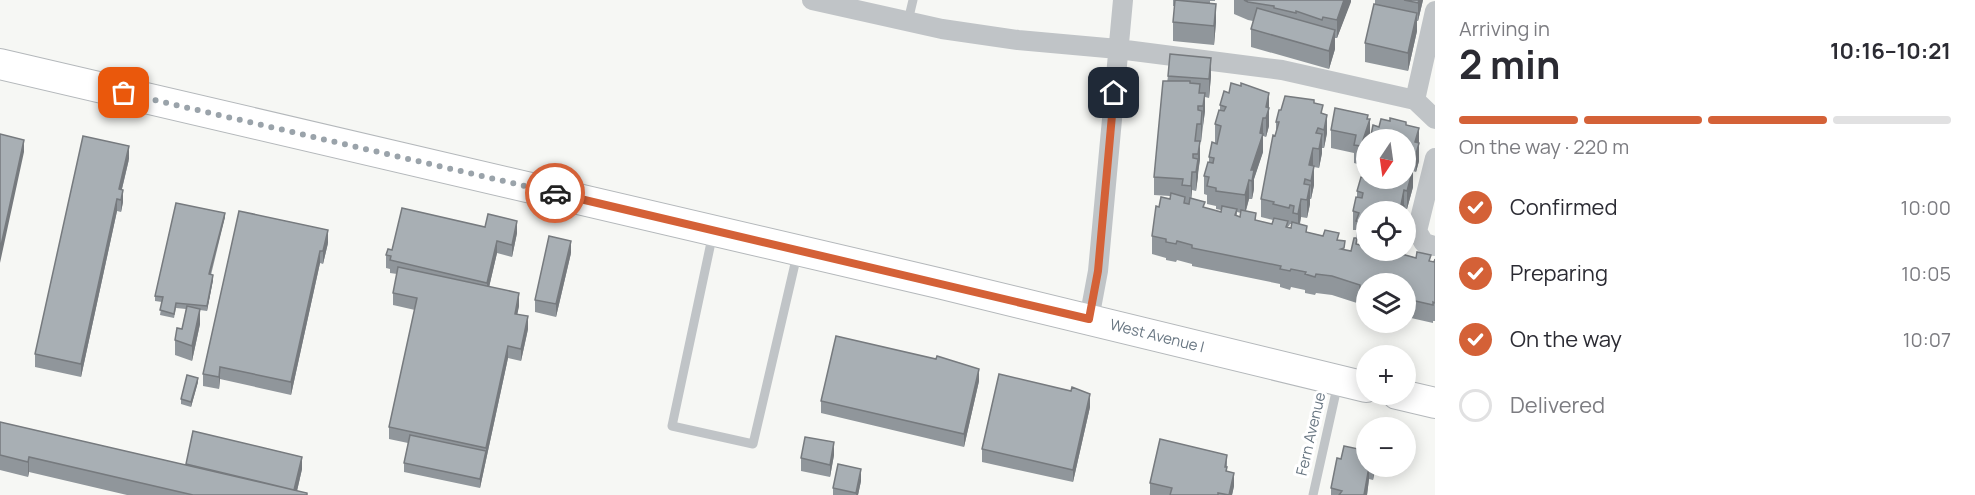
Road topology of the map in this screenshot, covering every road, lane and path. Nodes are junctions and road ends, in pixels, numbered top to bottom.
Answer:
1 (812, 0) edge
2 (913, 0) edge
3 (1123, 0) edge
4 (1435, 11) edge
5 (908, 21) junction
6 (1118, 49) junction
7 (0, 64) edge
8 (1415, 100) junction
9 (1435, 118) edge
10 (1435, 159) edge
11 (714, 231) junction
12 (1435, 246) edge
13 (798, 250) junction
14 (1089, 319) junction
15 (1353, 384) edge
16 (1416, 398) edge
17 (1435, 403) edge
18 (1313, 495) edge

1 - 5 street
2 - 5 lane
3 - 6 street
4 - 8 street
5 - 6 street
6 - 8 street
6 - 14 street
7 - 11 main road, West Avenue I
8 - 9 street
10 - 12 street
11 - 13 main road, West Avenue I
11 - 13 lane
13 - 14 main road, West Avenue I
14 - 15 main road, West Avenue I
15 - 18 lane, Fern Avenue
16 - 17 main road

